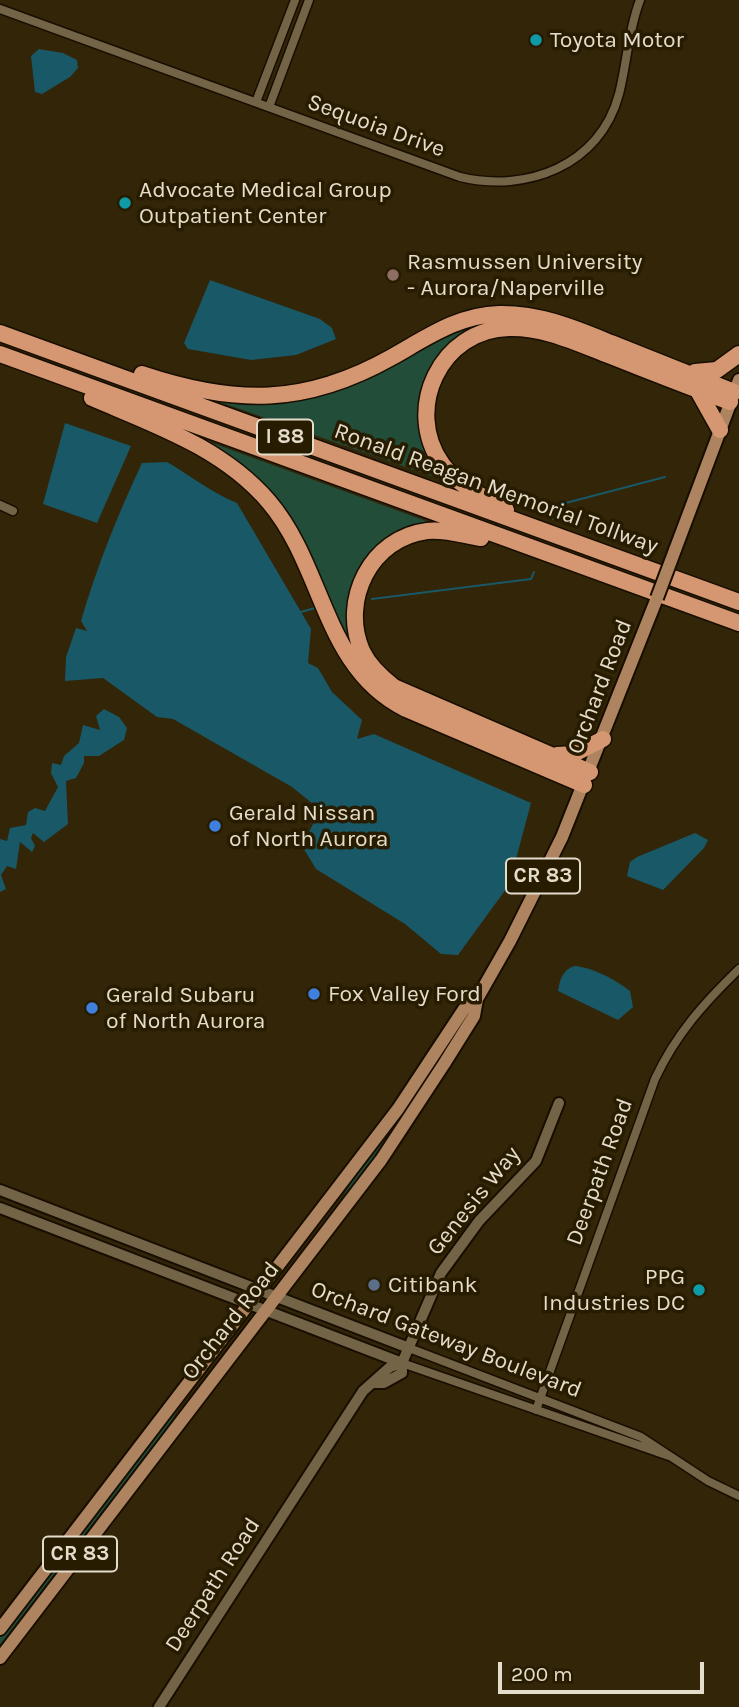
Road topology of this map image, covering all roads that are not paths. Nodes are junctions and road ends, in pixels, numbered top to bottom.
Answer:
1 (295, 0) edge
2 (309, 0) edge
3 (640, 0) edge
4 (0, 9) edge
5 (256, 102) junction
6 (269, 107) junction
7 (0, 333) edge
8 (32, 345) junction
9 (0, 354) edge
10 (739, 354) edge
11 (48, 372) junction
12 (688, 372) junction
13 (698, 389) junction
14 (735, 391) edge
15 (720, 430) junction
16 (0, 505) edge
17 (13, 511) dead end
18 (538, 529) junction
19 (541, 552) junction
20 (739, 602) edge
21 (739, 623) edge
22 (603, 739) junction
23 (551, 755) junction
24 (587, 778) junction
25 (739, 969) edge
26 (477, 999) junction
27 (559, 1103) dead end
28 (0, 1190) edge
29 (0, 1208) edge
30 (260, 1290) junction
31 (276, 1297) junction
32 (248, 1305) junction
33 (265, 1311) junction
34 (409, 1348) junction
35 (402, 1363) junction
36 (540, 1399) junction
37 (536, 1410) junction
38 (678, 1460) junction
39 (739, 1496) edge
40 (0, 1629) edge
41 (0, 1658) edge
42 (159, 1707) edge

1 - 5 street
2 - 6 street
3 - 6 street, Sequoia Drive
4 - 5 street, Sequoia Drive
5 - 6 street, Sequoia Drive
7 - 8 highway, Ronald Reagan Memorial Tollway / I 88
8 - 12 highway
8 - 18 highway, Ronald Reagan Memorial Tollway / I 88
9 - 11 highway, Ronald Reagan Memorial Tollway / I 88
10 - 12 highway
11 - 19 highway, Ronald Reagan Memorial Tollway / I 88
11 - 24 highway
12 - 14 highway
13 - 14 highway
13 - 15 highway
13 - 18 highway
14 - 15 main road, Orchard Road / CR 83
15 - 22 main road, Orchard Road / CR 83, bridge
16 - 17 street
18 - 20 highway, Ronald Reagan Memorial Tollway / I 88
19 - 21 highway, Ronald Reagan Memorial Tollway / I 88
19 - 23 highway
22 - 23 highway
22 - 24 main road, Orchard Road / CR 83
23 - 24 highway
24 - 26 main road, Orchard Road / CR 83
25 - 36 street, Deerpath Road
26 - 30 main road, Orchard Road / CR 83
26 - 31 main road, Orchard Road / CR 83
27 - 34 street, Genesis Way
28 - 30 street, Orchard Gateway Boulevard
29 - 32 street, Orchard Gateway Boulevard
30 - 31 street, Orchard Gateway Boulevard
30 - 32 main road, Orchard Road / CR 83
31 - 33 main road, Orchard Road / CR 83
31 - 34 street, Orchard Gateway Boulevard
32 - 33 street, Orchard Gateway Boulevard
32 - 40 main road, Orchard Road / CR 83
33 - 35 street, Orchard Gateway Boulevard
33 - 41 main road, Orchard Road / CR 83
34 - 35 street, Genesis Way
34 - 36 street, Orchard Gateway Boulevard
35 - 37 street, Orchard Gateway Boulevard
35 - 42 street, Deerpath Road
36 - 37 street, Deerpath Road
36 - 38 street, Orchard Gateway Boulevard
37 - 38 street, Orchard Gateway Boulevard
38 - 39 street, Orchard Gateway Boulevard

